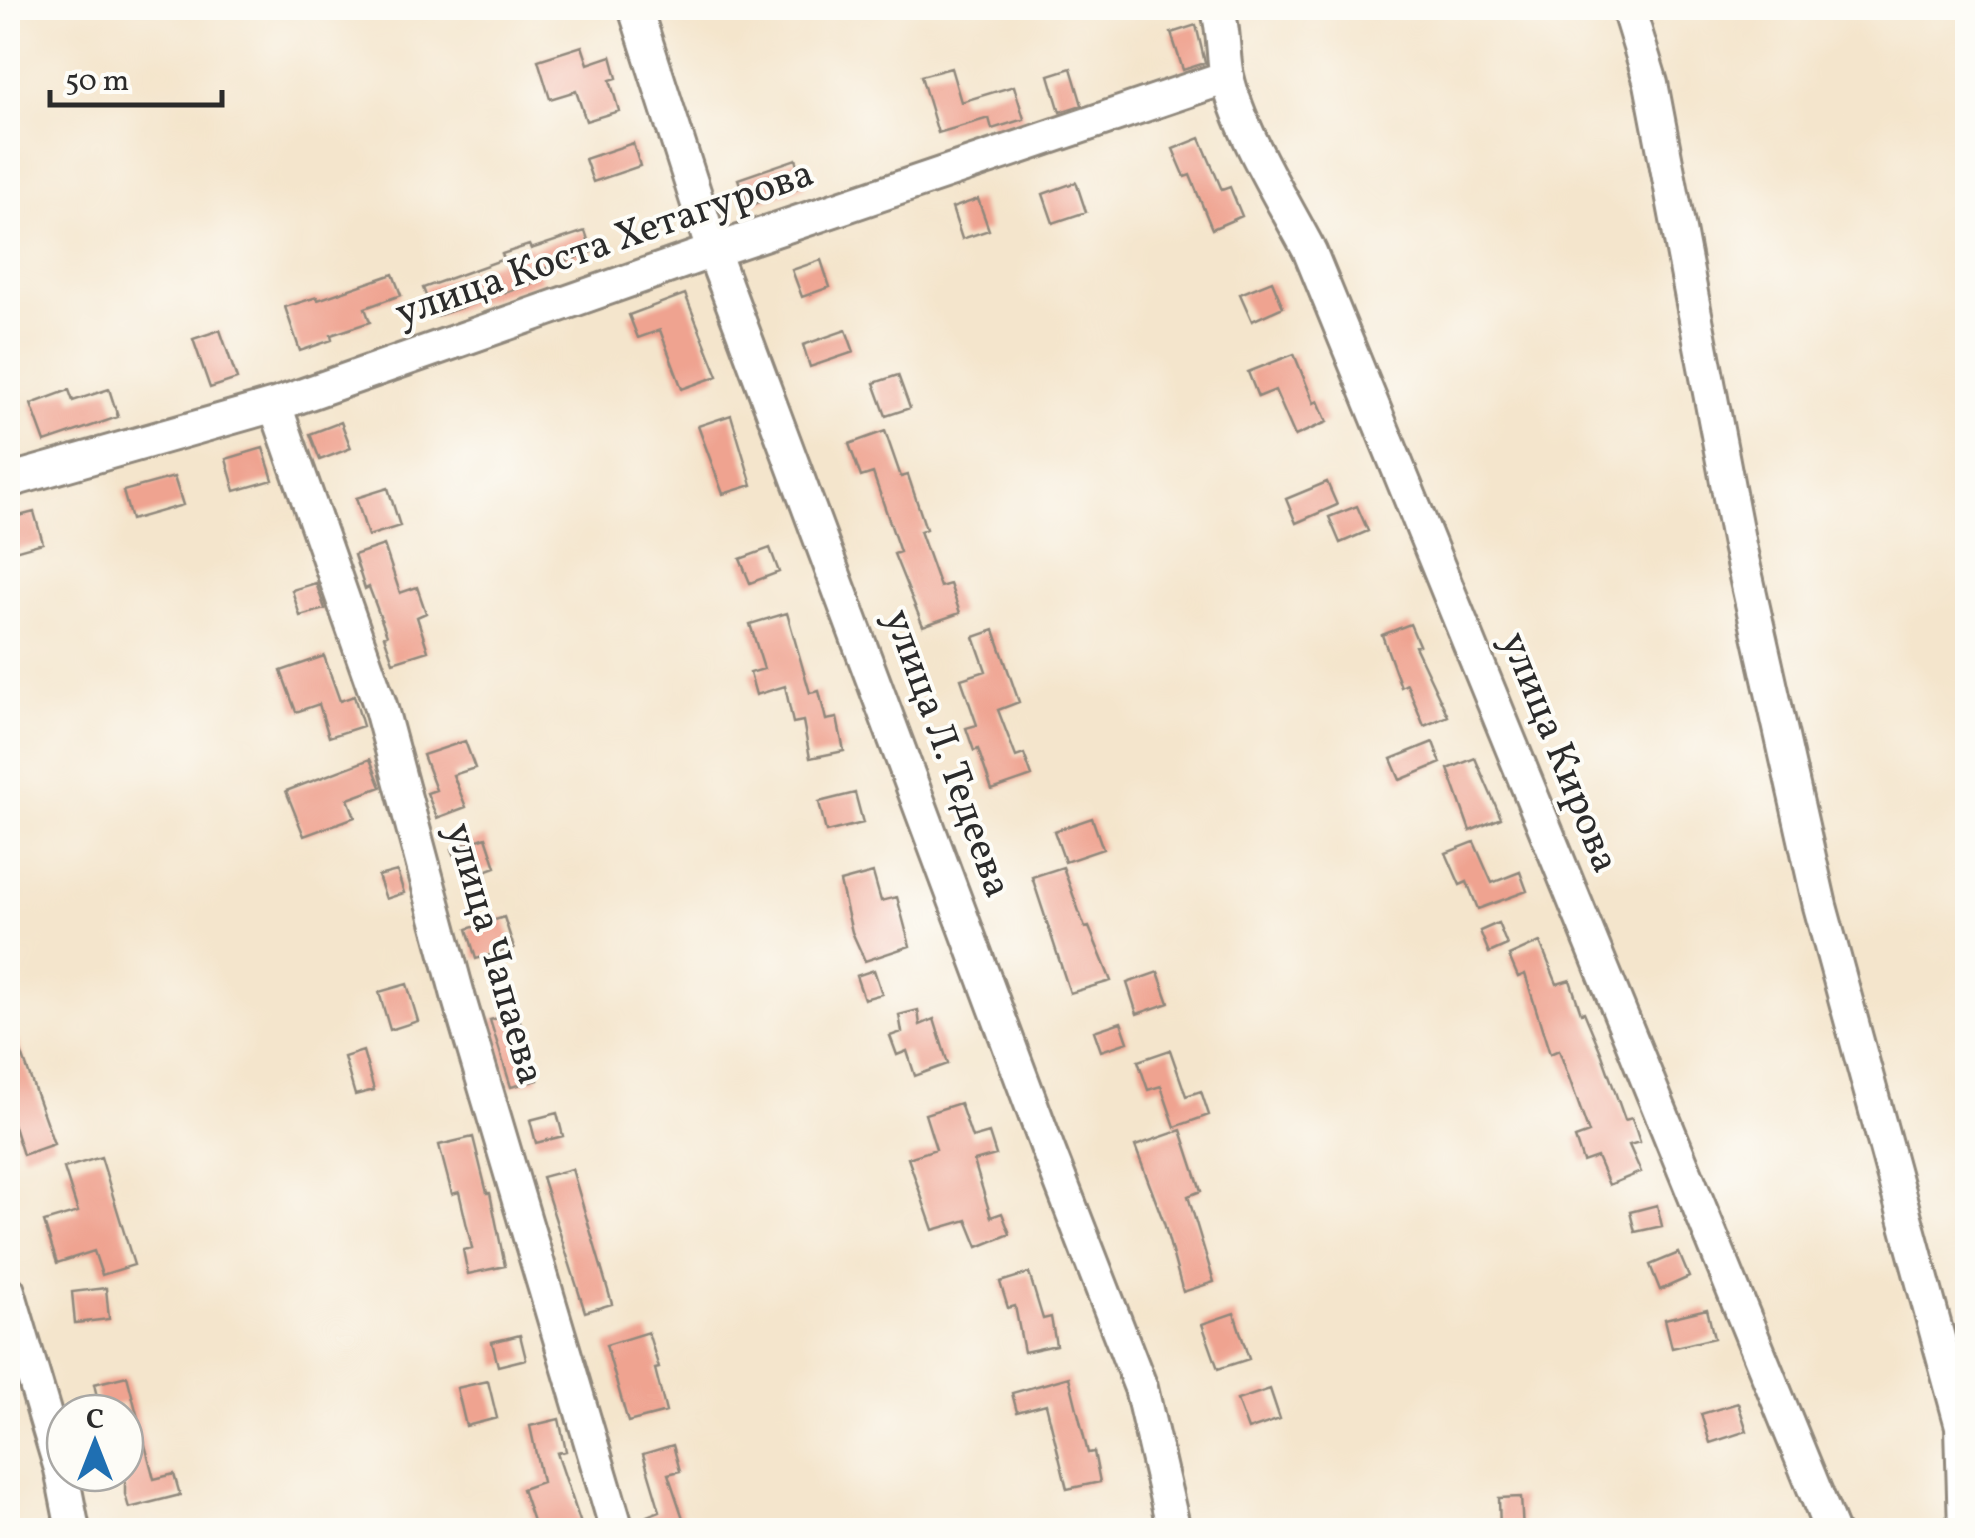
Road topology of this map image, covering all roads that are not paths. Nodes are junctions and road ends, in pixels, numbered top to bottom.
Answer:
1 (635, 8) edge
2 (1217, 8) edge
3 (1628, 8) edge
4 (1227, 77) junction
5 (714, 251) junction
6 (275, 405) junction
7 (8, 480) edge
8 (8, 1291) edge
9 (73, 1530) edge
10 (617, 1530) edge
11 (1174, 1530) edge
12 (1831, 1530) edge
13 (1965, 1530) edge

1 - 5 street, улица Л. Тедеева
2 - 4 street, улица Кирова
3 - 13 street
4 - 5 street, улица Коста Хетагурова
4 - 12 street, улица Кирова
5 - 6 street, улица Коста Хетагурова
5 - 11 street, улица Л. Тедеева
6 - 7 street, улица Коста Хетагурова
6 - 10 street, улица Чапаева
8 - 9 street

